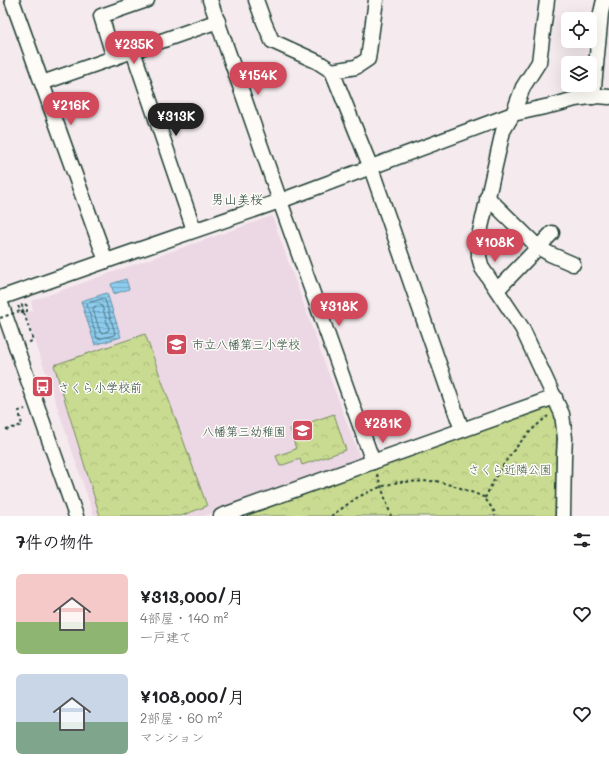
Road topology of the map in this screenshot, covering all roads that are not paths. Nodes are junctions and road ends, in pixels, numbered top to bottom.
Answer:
1 (12, 0) edge
2 (147, 0) edge
3 (210, 0) edge
4 (256, 0) edge
5 (376, 0) edge
6 (547, 0) edge
7 (604, 0) edge
8 (218, 22) junction
9 (133, 51) junction
10 (114, 58) junction
11 (332, 71) junction
12 (42, 83) junction
13 (609, 96) edge
14 (593, 97) junction
15 (513, 114) junction
16 (371, 168) junction
17 (487, 197) junction
18 (280, 201) junction
19 (194, 230) junction
20 (552, 233) dead end
21 (538, 247) junction
22 (106, 261) junction
23 (573, 264) dead end
24 (497, 290) junction
25 (0, 300) edge
26 (557, 402) junction
27 (462, 430) junction
28 (373, 462) junction
29 (76, 516) edge
30 (220, 516) edge
31 (563, 516) edge

1 - 12 street
2 - 10 street
3 - 8 street
4 - 11 street
5 - 11 street
6 - 15 street
7 - 14 street
8 - 9 street
8 - 18 street
9 - 10 street
9 - 19 street
10 - 12 street
11 - 16 street
12 - 22 street
13 - 14 street
14 - 15 street
15 - 16 street
15 - 17 street
16 - 18 street
16 - 27 street
17 - 21 street
17 - 24 street
18 - 19 street
18 - 28 street
19 - 22 street
20 - 21 street
21 - 23 street
21 - 24 street
22 - 25 street
24 - 26 street
25 - 29 street
26 - 27 street
26 - 31 street
27 - 28 street
28 - 30 street

